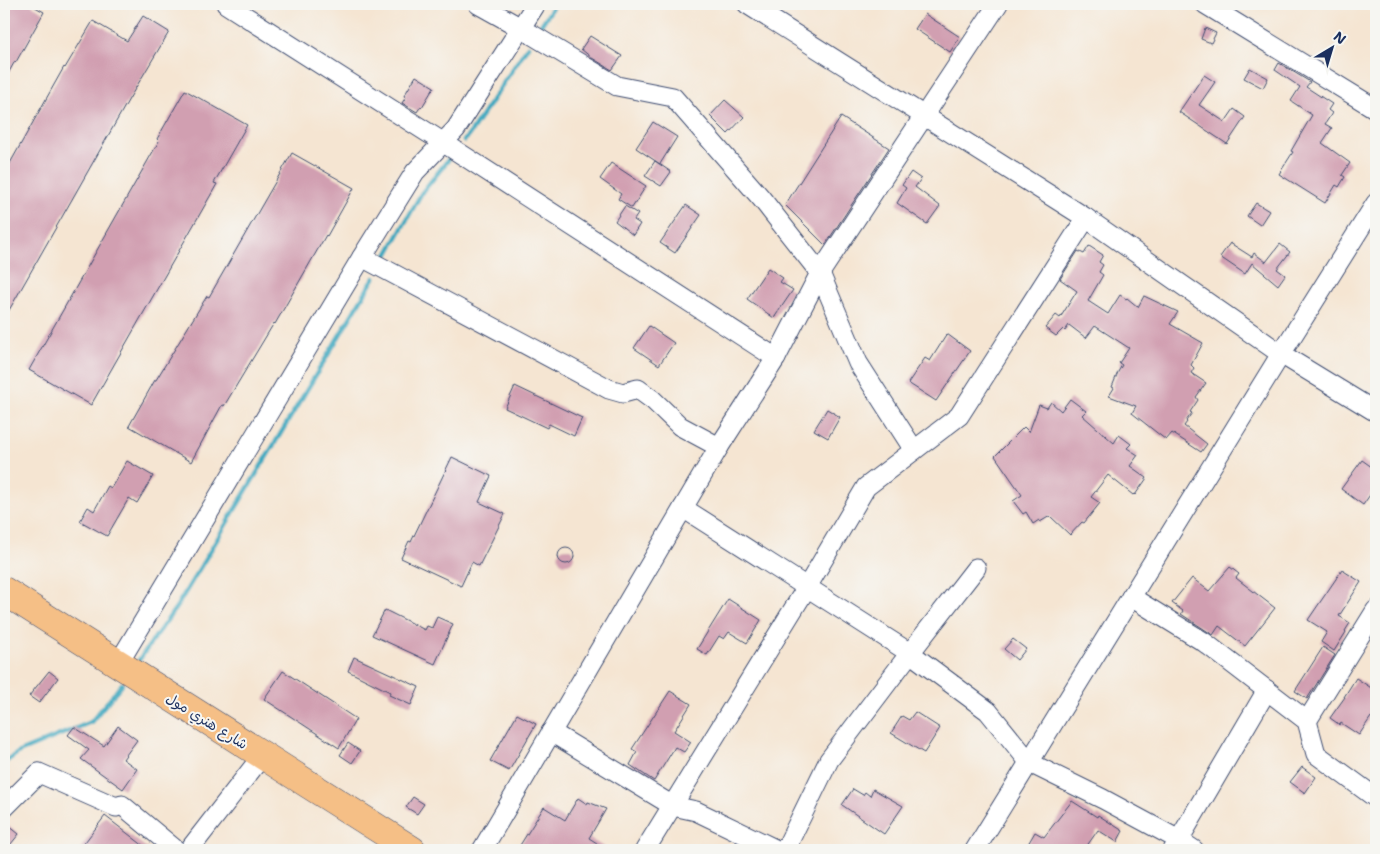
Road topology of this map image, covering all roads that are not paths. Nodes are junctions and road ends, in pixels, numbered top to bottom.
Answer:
1 (226, 4) edge
2 (478, 4) edge
3 (536, 4) edge
4 (747, 4) edge
5 (998, 4) edge
6 (1205, 4) edge
7 (521, 28) junction
8 (1376, 109) edge
9 (924, 116) junction
10 (444, 143) junction
11 (1376, 205) edge
12 (1086, 218) junction
13 (362, 258) junction
14 (820, 273) junction
15 (1281, 354) junction
16 (776, 358) junction
17 (1376, 412) edge
18 (719, 447) junction
19 (914, 450) junction
20 (683, 508) junction
21 (976, 568) dead end
22 (807, 587) junction
23 (4, 591) edge
24 (1131, 597) junction
25 (1376, 610) edge
26 (910, 653) junction
27 (118, 664) junction
28 (1267, 690) junction
29 (1308, 720) junction
30 (551, 732) junction
31 (262, 756) junction
32 (1030, 762) junction
33 (1376, 798) edge
34 (673, 806) junction
35 (4, 808) edge
36 (1182, 847) edge
37 (405, 849) edge
38 (176, 850) edge
39 (189, 850) edge
40 (482, 850) edge
41 (646, 850) edge
42 (777, 850) edge
43 (785, 850) edge
44 (975, 850) edge

1 - 10 street
2 - 7 street
3 - 7 street
4 - 9 street
5 - 9 street
6 - 8 street
7 - 10 street
7 - 14 street
9 - 12 street
9 - 14 street
10 - 13 street
10 - 16 street
11 - 15 street
12 - 15 street
12 - 19 street
13 - 18 street
13 - 27 street
14 - 16 street
14 - 19 street
15 - 17 street
15 - 24 street
16 - 18 street
18 - 20 street
19 - 22 street
20 - 22 street
20 - 30 street
21 - 26 street
22 - 26 street
22 - 34 street
23 - 27 highway, شارع هنري مول
24 - 28 street
24 - 32 street
25 - 29 street
26 - 32 street
26 - 43 street
27 - 31 highway, شارع هنري مول
28 - 29 street
28 - 36 street
29 - 33 street
30 - 34 street
30 - 40 street
31 - 37 highway, شارع هنري مول
31 - 39 street
32 - 36 street
32 - 44 street
34 - 41 street
34 - 42 street
35 - 38 street

